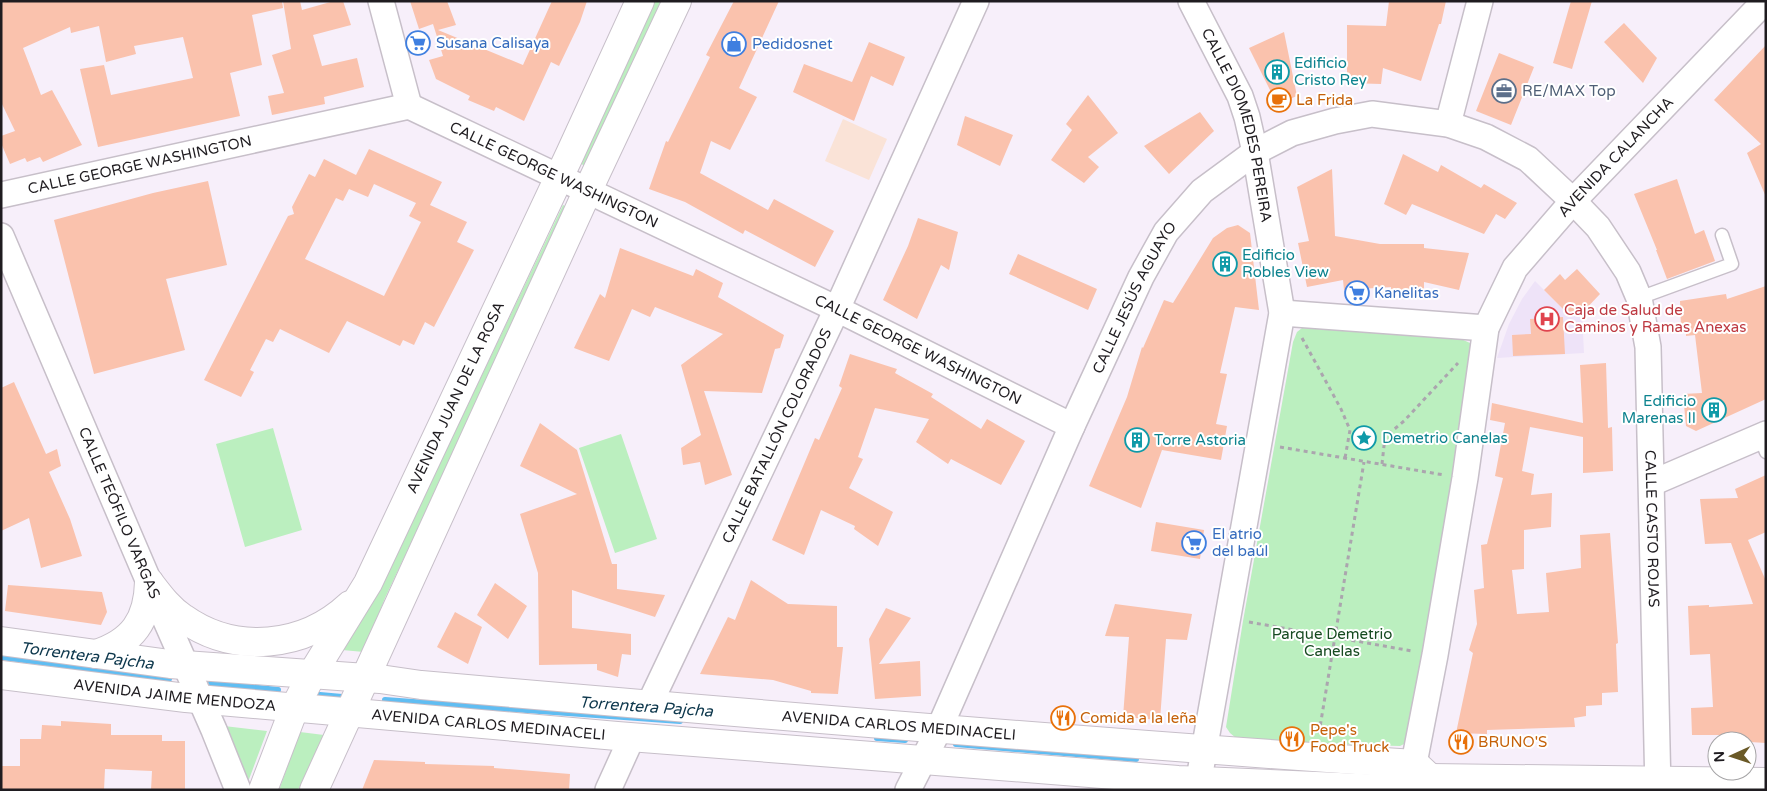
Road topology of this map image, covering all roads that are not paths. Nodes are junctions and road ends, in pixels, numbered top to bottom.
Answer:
1 (380, 1) edge
2 (640, 1) edge
3 (677, 1) edge
4 (976, 1) edge
5 (1191, 1) edge
6 (1480, 1) edge
7 (1765, 1) edge
8 (409, 106) junction
9 (1448, 124) junction
10 (1255, 152) junction
11 (559, 177) junction
12 (588, 190) junction
13 (1, 195) edge
14 (1573, 201) junction
15 (1722, 235) dead end
16 (1, 236) edge
17 (1639, 298) junction
18 (837, 309) junction
19 (1282, 313) junction
20 (1486, 328) junction
21 (1072, 426) junction
22 (1764, 441) edge
23 (1652, 483) junction
24 (149, 582) junction
25 (368, 583) junction
26 (1, 641) edge
27 (96, 654) junction
28 (185, 664) junction
29 (312, 674) junction
30 (1, 675) edge
31 (364, 678) junction
32 (200, 700) junction
33 (649, 705) junction
34 (294, 709) junction
35 (349, 712) junction
36 (939, 729) junction
37 (632, 737) junction
38 (1204, 750) junction
39 (924, 760) junction
40 (1414, 782) edge
41 (1766, 782) edge
42 (1198, 786) edge
43 (1658, 786) edge
44 (238, 790) edge
45 (263, 790) edge
46 (314, 790) edge
47 (608, 790) edge
48 (908, 790) edge

1 - 8 street
2 - 11 main road, AVENIDA JUAN DE LA ROSA
3 - 12 main road
4 - 18 street, CALLE BATALLÓN COLORADOS
5 - 10 street, CALLE DIOMEDES PEREIRA
6 - 9 street
7 - 14 street, AVENIDA CALANCHA
8 - 11 street, CALLE GEORGE WASHINGTON
8 - 13 street, CALLE GEORGE WASHINGTON
9 - 10 street, CALLE JESÚS AGUAYO
9 - 14 street, CALLE JESÚS AGUAYO
10 - 19 street, CALLE DIOMEDES PEREIRA
10 - 21 street, CALLE JESÚS AGUAYO
11 - 12 street, CALLE GEORGE WASHINGTON
11 - 25 main road, AVENIDA JUAN DE LA ROSA
12 - 18 street, CALLE GEORGE WASHINGTON
12 - 31 main road
14 - 17 street, CALLE CASTO ROJAS
14 - 20 street, AVENIDA CALANCHA
15 - 17 lane
16 - 24 street, CALLE TEÓFILO VARGAS
17 - 23 street, CALLE CASTO ROJAS
18 - 21 street, CALLE GEORGE WASHINGTON
18 - 33 street, CALLE BATALLÓN COLORADOS
19 - 20 street
19 - 38 street
20 - 40 street
21 - 36 street, CALLE JESÚS AGUAYO
22 - 23 street
23 - 43 street, CALLE CASTO ROJAS
24 - 25 main road
24 - 27 main road
24 - 28 street, CALLE TEÓFILO VARGAS
25 - 29 main road, AVENIDA JUAN DE LA ROSA
26 - 27 main road, AVENIDA JAIME MENDOZA
27 - 28 main road, AVENIDA JAIME MENDOZA
28 - 29 main road, AVENIDA JAIME MENDOZA
28 - 32 street, CALLE TEÓFILO VARGAS
29 - 31 main road, AVENIDA JAIME MENDOZA
29 - 34 main road, AVENIDA JUAN DE LA ROSA
30 - 32 main road, AVENIDA JAIME MENDOZA
31 - 33 main road, AVENIDA CARLOS MEDINACELI
31 - 35 main road
32 - 34 main road, AVENIDA JAIME MENDOZA
32 - 44 street, CALLE TEÓFILO VARGAS
33 - 36 main road, AVENIDA CARLOS MEDINACELI
34 - 35 main road, AVENIDA JAIME MENDOZA
34 - 45 main road, AVENIDA JUAN DE LA ROSA
35 - 37 main road, AVENIDA CARLOS MEDINACELI
35 - 46 main road
36 - 38 main road, AVENIDA CARLOS MEDINACELI
36 - 39 street, CALLE JESÚS AGUAYO
37 - 39 main road, AVENIDA CARLOS MEDINACELI
37 - 47 street
38 - 40 main road, AVENIDA CARLOS MEDINACELI
38 - 42 street
39 - 42 main road, AVENIDA CARLOS MEDINACELI
39 - 48 street, CALLE JESÚS AGUAYO
40 - 42 main road, AVENIDA CARLOS MEDINACELI
40 - 43 main road, AVENIDA CARLOS MEDINACELI
41 - 43 main road, AVENIDA CARLOS MEDINACELI

